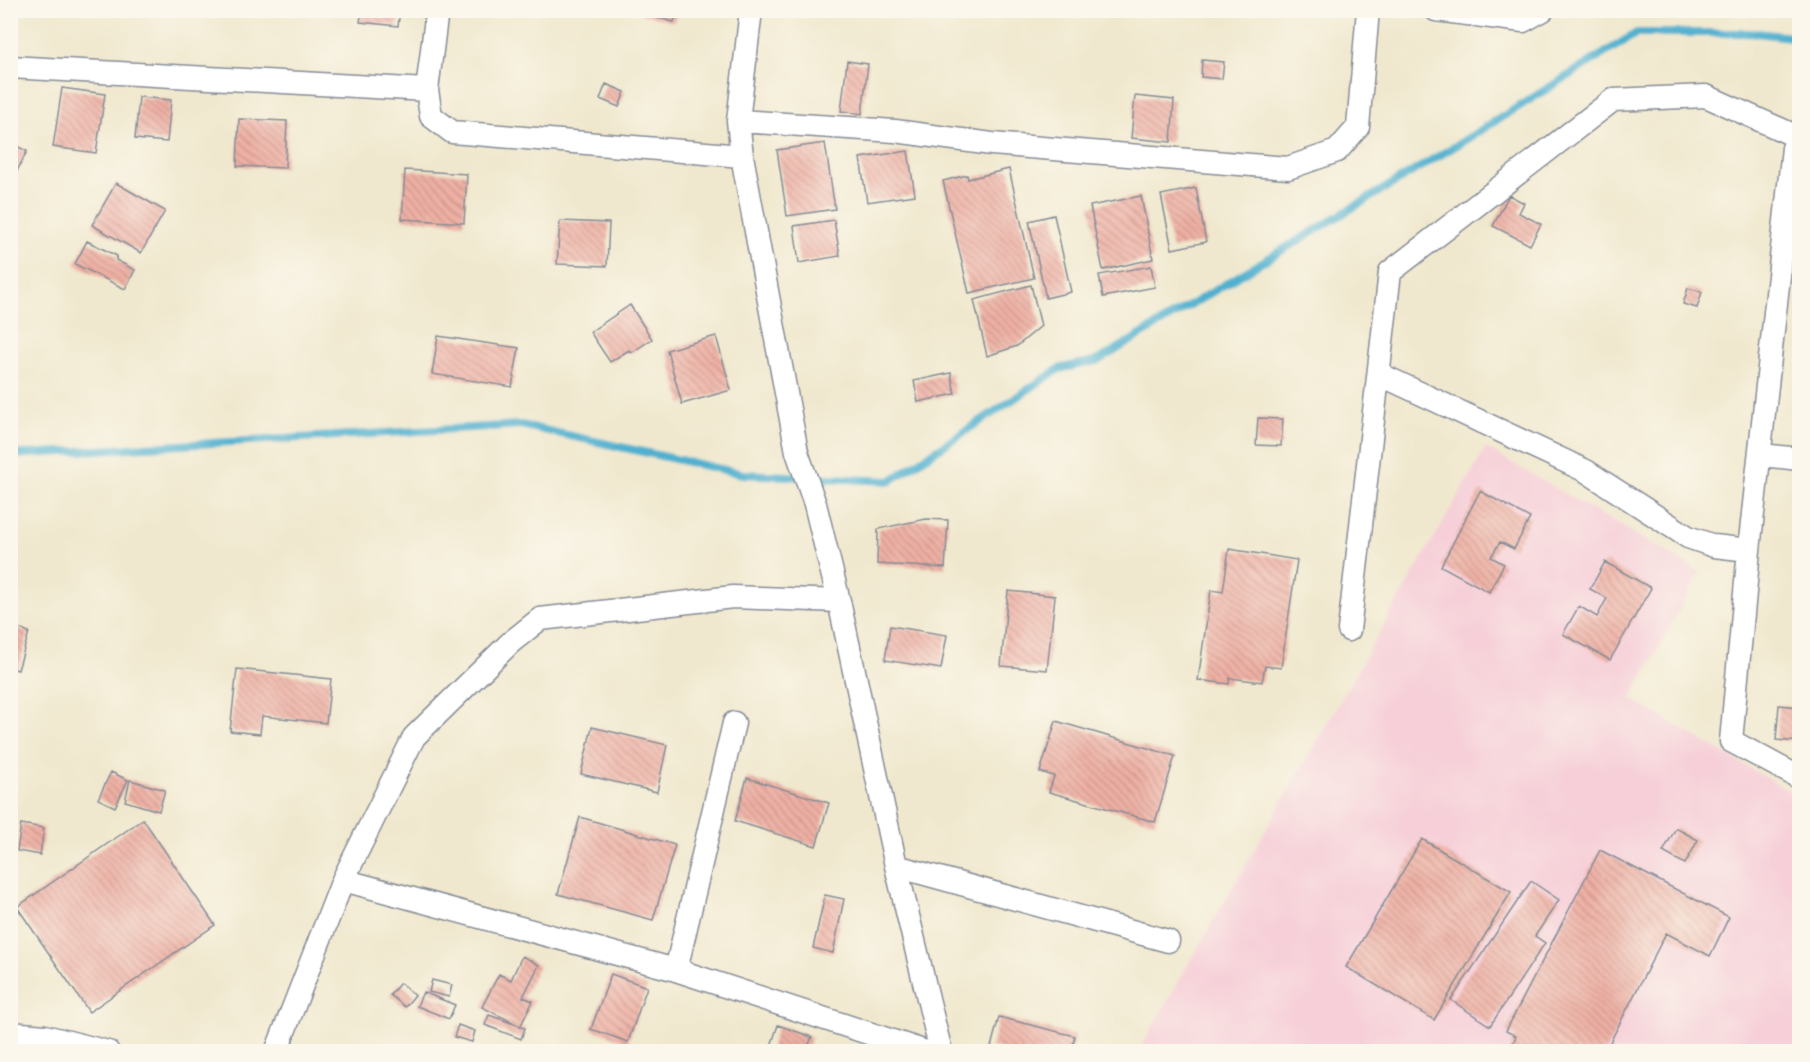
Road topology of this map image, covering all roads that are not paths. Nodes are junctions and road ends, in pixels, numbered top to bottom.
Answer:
1 (438, 10) edge
2 (751, 10) edge
3 (1368, 10) edge
4 (1436, 10) edge
5 (1543, 10) edge
6 (10, 67) edge
7 (427, 90) junction
8 (738, 121) junction
9 (1796, 143) edge
10 (742, 156) junction
11 (1379, 374) junction
12 (1761, 455) junction
13 (1800, 459) edge
14 (1749, 549) junction
15 (839, 601) junction
16 (1349, 630) dead end
17 (734, 723) dead end
18 (1800, 778) edge
19 (896, 866) junction
20 (343, 880) junction
21 (1168, 940) dead end
22 (676, 970) junction
23 (10, 1034) edge
24 (39, 1043) edge
25 (108, 1052) edge
26 (276, 1052) edge
27 (926, 1052) edge
28 (941, 1052) edge

1 - 7 street
2 - 8 street
3 - 8 street
4 - 5 street
6 - 7 street
7 - 10 street
8 - 10 street
9 - 11 street
9 - 12 street
10 - 15 street
11 - 14 street
11 - 16 street
12 - 13 street
12 - 14 street
14 - 18 street
15 - 19 street
15 - 20 street
17 - 22 street
19 - 21 street
19 - 28 street
20 - 22 street
20 - 26 street
22 - 27 street
23 - 24 street
24 - 25 street

